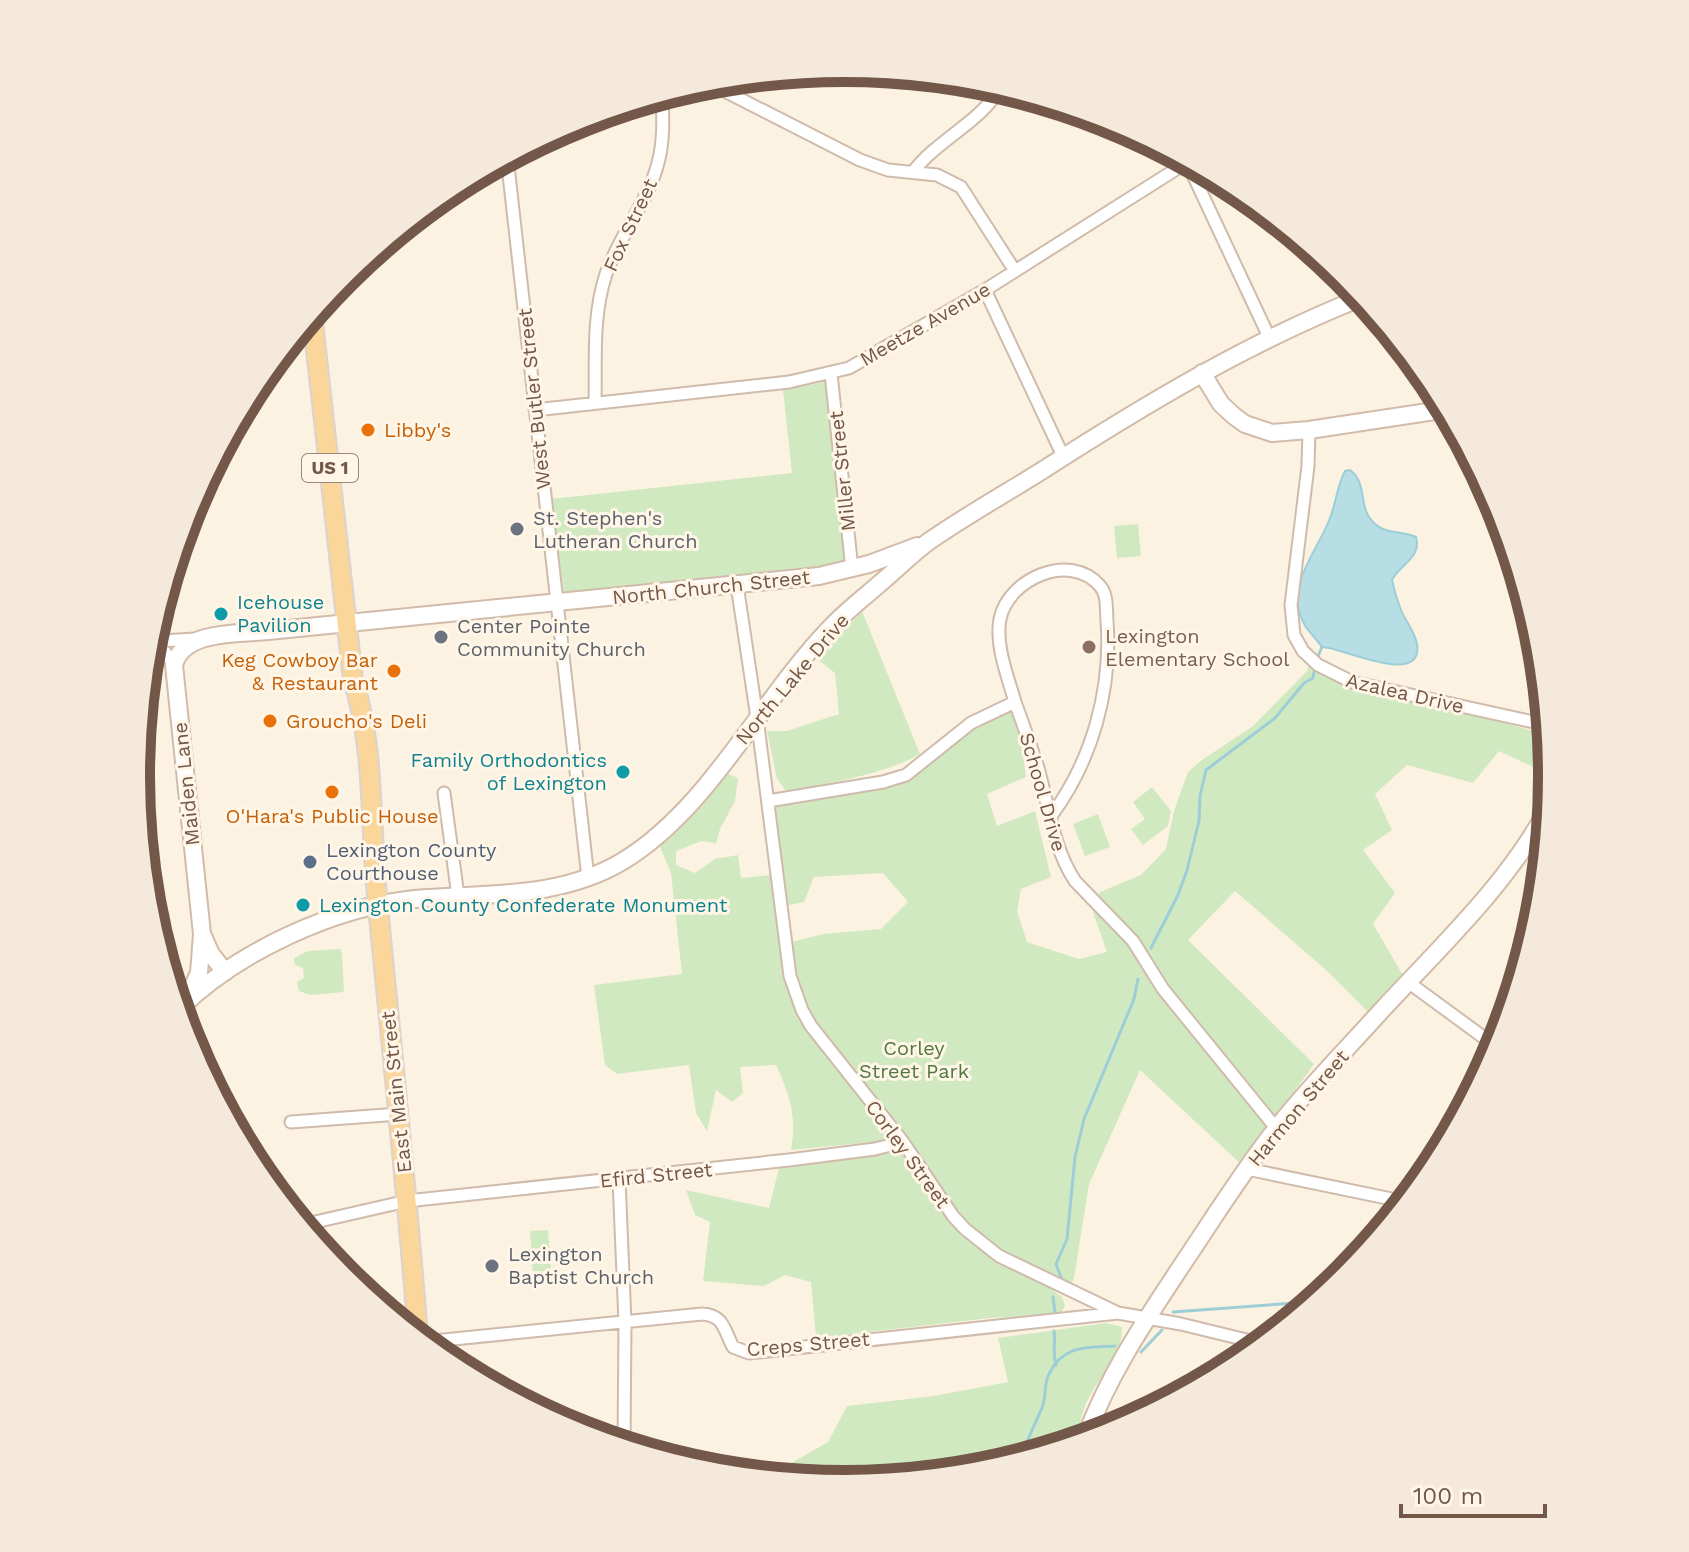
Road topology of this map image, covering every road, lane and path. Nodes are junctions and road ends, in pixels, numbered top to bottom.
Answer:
1 (727, 92) edge
2 (992, 98) edge
3 (662, 107) edge
4 (1178, 168) edge
5 (508, 170) edge
6 (913, 172) junction
7 (1195, 177) edge
8 (1015, 271) junction
9 (985, 290) junction
10 (1351, 302) edge
11 (314, 329) edge
12 (1269, 337) junction
13 (1202, 373) junction
14 (831, 374) junction
15 (595, 403) junction
16 (535, 410) junction
17 (1435, 411) edge
18 (1309, 430) junction
19 (1063, 456) junction
20 (926, 543) junction
21 (852, 569) junction
22 (737, 585) junction
23 (557, 603) junction
24 (347, 623) junction
25 (198, 639) junction
26 (164, 641) edge
27 (162, 651) edge
28 (174, 665) junction
29 (1015, 702) junction
30 (757, 718) junction
31 (1536, 723) edge
32 (444, 793) dead end
33 (768, 801) junction
34 (1051, 816) junction
35 (1537, 826) edge
36 (588, 878) junction
37 (458, 896) junction
38 (378, 905) junction
39 (202, 934) junction
40 (225, 972) junction
41 (1408, 982) junction
42 (186, 997) edge
43 (188, 1001) edge
44 (1487, 1040) edge
45 (399, 1114) junction
46 (291, 1122) dead end
47 (1276, 1128) junction
48 (903, 1142) junction
49 (1247, 1169) junction
50 (619, 1179) junction
51 (1394, 1199) edge
52 (407, 1201) junction
53 (314, 1222) edge
54 (1118, 1313) junction
55 (1147, 1317) junction
56 (417, 1323) edge
57 (625, 1323) junction
58 (441, 1340) edge
59 (1248, 1340) edge
60 (1090, 1425) edge
61 (624, 1434) edge

1 - 6 street
2 - 6 street
3 - 15 street, Fox Street
4 - 8 street, Meetze Avenue
5 - 16 street, West Butler Street
6 - 8 street
7 - 12 street
8 - 9 street, Meetze Avenue
9 - 14 street, Meetze Avenue
9 - 19 street
10 - 12 main road, North Lake Drive
11 - 24 main road, US 1
12 - 13 main road, North Lake Drive
13 - 18 main road
13 - 19 main road, North Lake Drive
14 - 15 street, Meetze Avenue
14 - 21 street, Miller Street
15 - 16 street, Meetze Avenue
16 - 23 street, West Butler Street
17 - 18 main road
18 - 31 street, Azalea Drive
19 - 20 main road, North Lake Drive
20 - 21 main road, North Church Street
20 - 30 main road, North Lake Drive
21 - 22 main road, North Church Street
22 - 23 main road, North Church Street
22 - 30 street, Corley Street
23 - 24 main road, North Church Street
23 - 36 street, West Butler Street
24 - 25 main road, North Church Street
24 - 38 main road, East Main Street / US 1
25 - 26 street
25 - 28 main road
27 - 28 street
28 - 39 main road, Maiden Lane
29 - 33 street
29 - 34 street, School Drive
29 - 34 street, School Drive
30 - 33 street, Corley Street
30 - 36 main road, North Lake Drive
32 - 37 street
33 - 48 street, Corley Street
34 - 47 street, School Drive
35 - 41 main road, Harmon Street
36 - 37 main road, North Lake Drive
37 - 38 main road, North Lake Drive
38 - 40 main road, North Lake Drive
38 - 45 main road, East Main Street
39 - 40 main road, Maiden Lane
39 - 42 main road, Maiden Lane
40 - 43 main road, North Lake Drive
41 - 44 street
41 - 47 main road, Harmon Street
45 - 46 street
45 - 52 main road, East Main Street
47 - 49 main road, Harmon Street
48 - 50 street, Efird Street
48 - 54 street, Corley Street
49 - 51 street
49 - 55 main road, Harmon Street
50 - 52 street, Efird Street
50 - 57 street
52 - 53 street, Efird Street
52 - 56 main road, East Main Street
54 - 55 street, Corley Street
54 - 57 street, Creps Street
55 - 59 street, Corley Street
55 - 60 main road, Harmon Street
57 - 58 street, Creps Street
57 - 61 street

